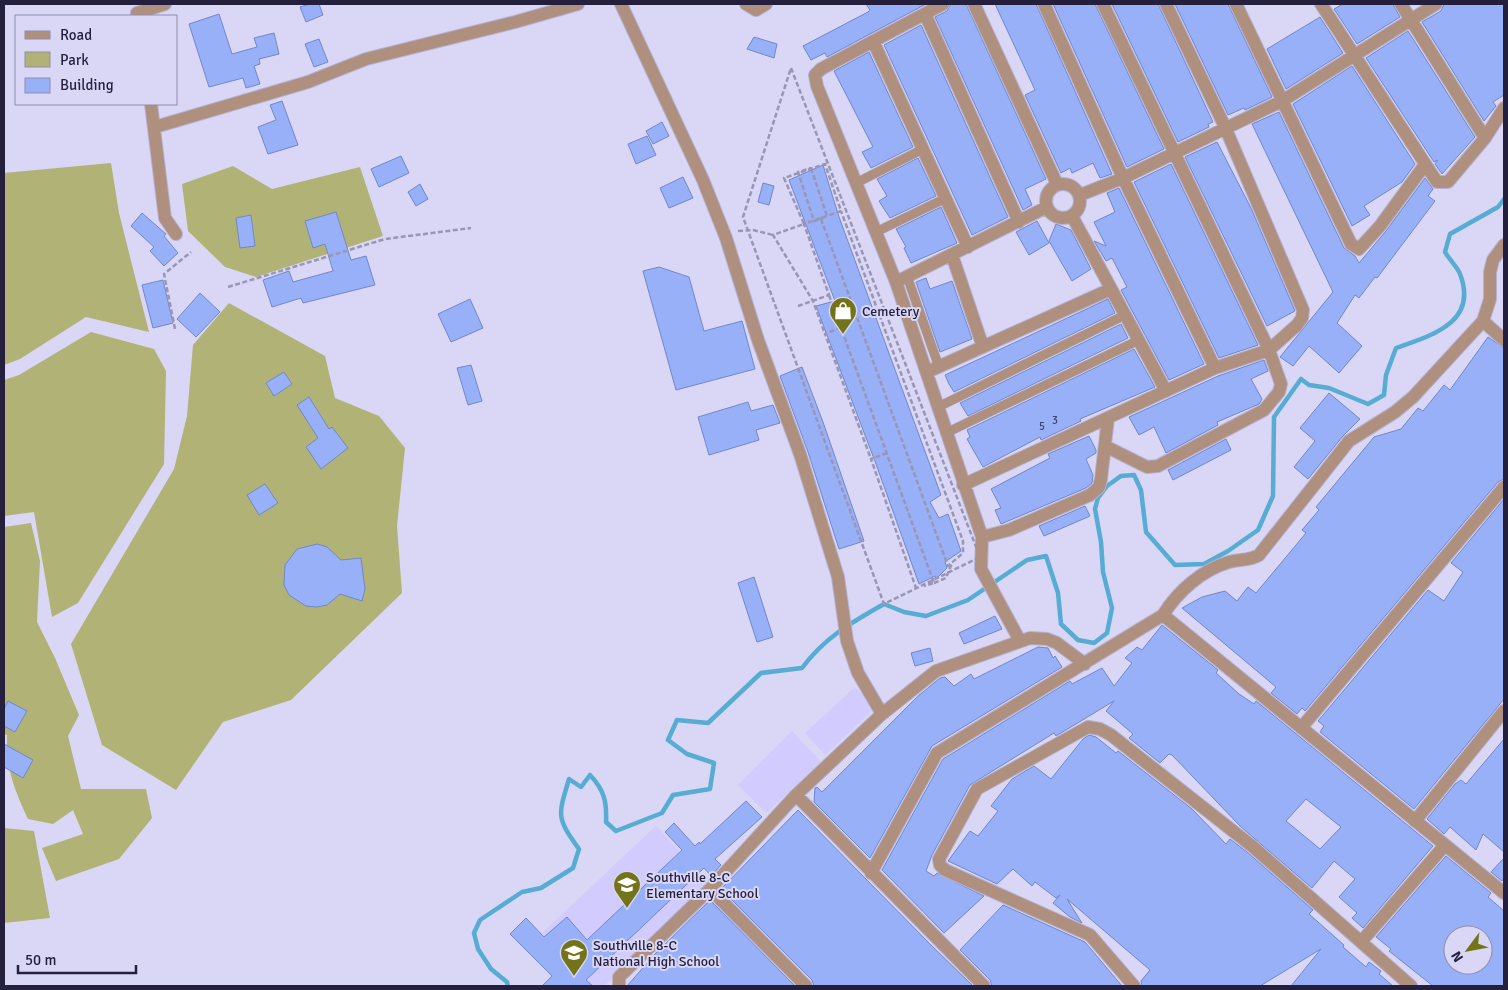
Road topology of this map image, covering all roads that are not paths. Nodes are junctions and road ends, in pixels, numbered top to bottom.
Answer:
1 (165, 4) edge
2 (578, 4) edge
3 (621, 4) edge
4 (746, 4) edge
5 (766, 4) edge
6 (943, 4) edge
7 (974, 4) edge
8 (1044, 4) edge
9 (1103, 4) edge
10 (1166, 4) edge
11 (1236, 4) edge
12 (1321, 4) edge
13 (1401, 4) edge
14 (1436, 4) edge
15 (135, 11) edge
16 (925, 14) junction
17 (1413, 21) junction
18 (873, 41) junction
19 (1355, 56) junction
20 (1282, 102) junction
21 (151, 105) edge
22 (1504, 108) edge
23 (155, 127) junction
24 (1225, 128) junction
25 (1485, 138) junction
26 (924, 149) junction
27 (1173, 154) junction
28 (1424, 166) junction
29 (1123, 178) junction
30 (856, 183) junction
31 (1057, 184) junction
32 (1080, 195) junction
33 (946, 198) junction
34 (1047, 207) junction
35 (1072, 216) junction
36 (1019, 222) junction
37 (876, 232) junction
38 (176, 234) dead end
39 (1504, 245) edge
40 (968, 247) junction
41 (952, 255) junction
42 (902, 279) junction
43 (1111, 289) junction
44 (1125, 315) junction
45 (1484, 321) junction
46 (1139, 340) junction
47 (1504, 340) edge
48 (983, 347) junction
49 (1269, 350) junction
50 (1215, 368) junction
51 (933, 370) junction
52 (1166, 391) junction
53 (938, 407) junction
54 (1108, 418) junction
55 (946, 433) junction
56 (1106, 446) junction
57 (963, 485) junction
58 (1504, 487) edge
59 (982, 537) junction
60 (1163, 615) junction
61 (1020, 641) junction
62 (1085, 664) junction
63 (1504, 711) edge
64 (882, 714) junction
65 (1302, 728) junction
66 (796, 795) junction
67 (1414, 821) junction
68 (1445, 845) junction
69 (871, 873) junction
70 (710, 889) junction
71 (1504, 893) edge
72 (1361, 942) junction
73 (619, 986) edge
74 (806, 986) edge
75 (984, 986) edge
76 (1134, 986) edge
77 (1411, 986) edge

1 - 15 street
2 - 23 street
3 - 64 street
4 - 5 street
6 - 16 street
7 - 31 street
8 - 29 street
9 - 27 street
10 - 24 street
11 - 20 street
12 - 19 street
13 - 17 street
14 - 17 street
16 - 18 street
16 - 36 street
17 - 19 street
17 - 25 street
18 - 26 street
18 - 30 street
19 - 20 street
19 - 28 street
20 - 24 street
20 - 28 street
21 - 23 street
22 - 25 street
23 - 38 street
24 - 27 street
24 - 49 street
25 - 28 street
26 - 30 lane
26 - 33 street
27 - 29 street
27 - 49 street
29 - 32 street
29 - 50 street
30 - 37 street
31 - 32 street
31 - 34 street
32 - 35 street
33 - 37 lane
33 - 40 street
34 - 35 street
34 - 36 street
35 - 43 street
36 - 40 street
37 - 42 street
39 - 45 street
40 - 41 street
41 - 42 street
41 - 48 street
42 - 51 street
43 - 44 street
43 - 48 street
44 - 46 street
44 - 53 lane
45 - 47 street
45 - 60 street
46 - 52 street
46 - 55 lane
48 - 51 street
49 - 50 street
49 - 56 street
50 - 52 street
51 - 53 street
52 - 54 street
53 - 55 street
54 - 56 street
54 - 57 street
55 - 57 street
56 - 59 street
57 - 59 street
58 - 65 street
59 - 61 street
60 - 62 street
60 - 65 street
61 - 62 street
61 - 64 street
62 - 69 street
63 - 67 street
64 - 66 street
65 - 67 street
66 - 69 street
66 - 70 street
67 - 68 street
68 - 71 street
68 - 72 street
69 - 75 street
70 - 73 street
70 - 74 street
72 - 76 street
72 - 77 street

